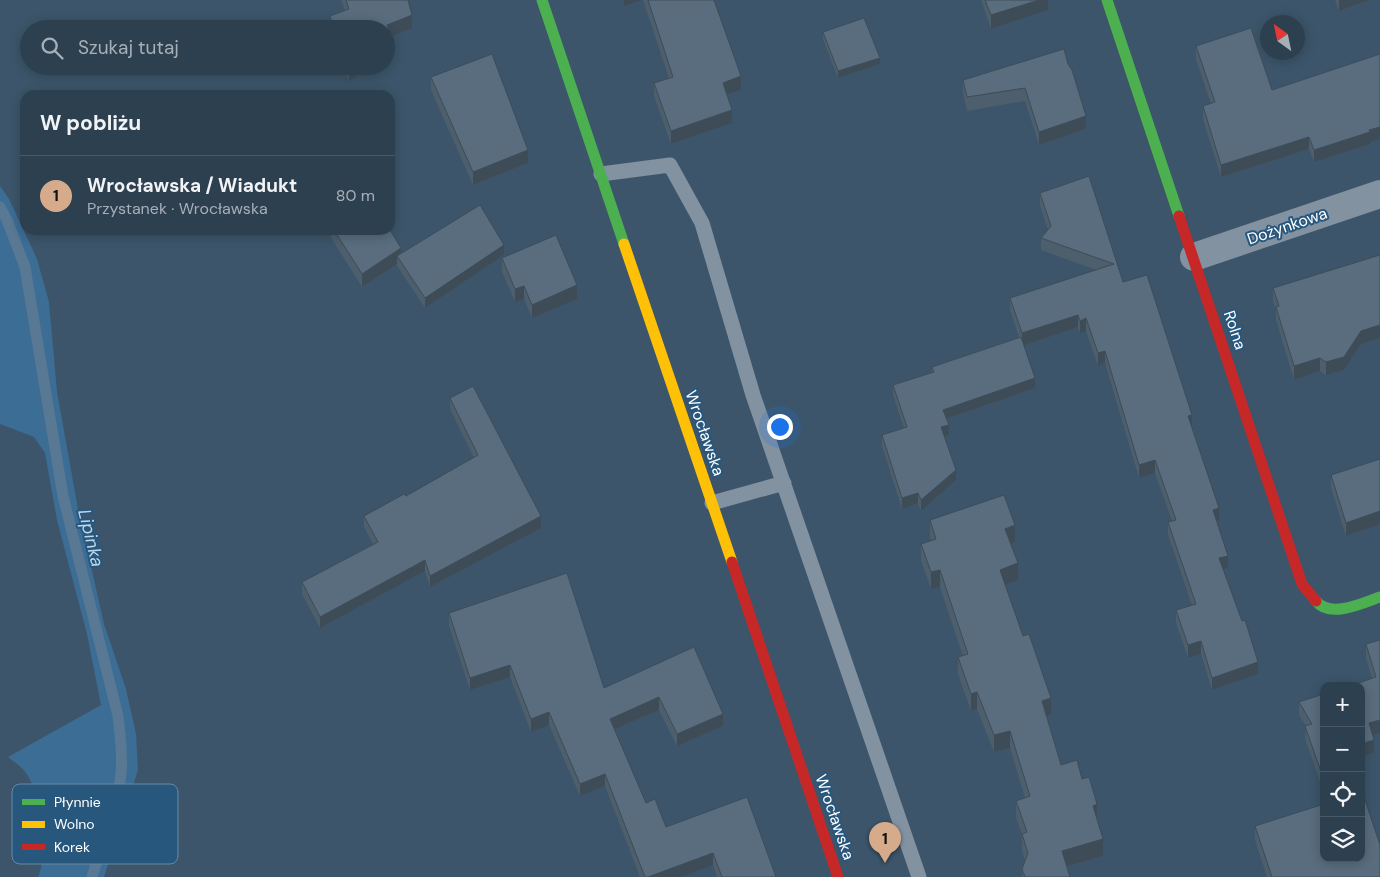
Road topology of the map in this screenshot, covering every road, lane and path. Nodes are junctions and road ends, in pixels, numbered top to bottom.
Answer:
1 (542, 0) edge
2 (1108, 0) edge
3 (601, 174) junction
4 (1380, 194) edge
5 (1194, 257) junction
6 (784, 483) junction
7 (712, 504) junction
8 (1380, 597) edge
9 (838, 877) edge
10 (919, 877) edge

1 - 3 main road, Wrocławska
2 - 5 main road, Rolna
3 - 6 lane
3 - 7 main road, Wrocławska
4 - 5 street, Dożynkowa
5 - 8 main road, Rolna
6 - 7 lane
6 - 10 lane
7 - 9 main road, Wrocławska

